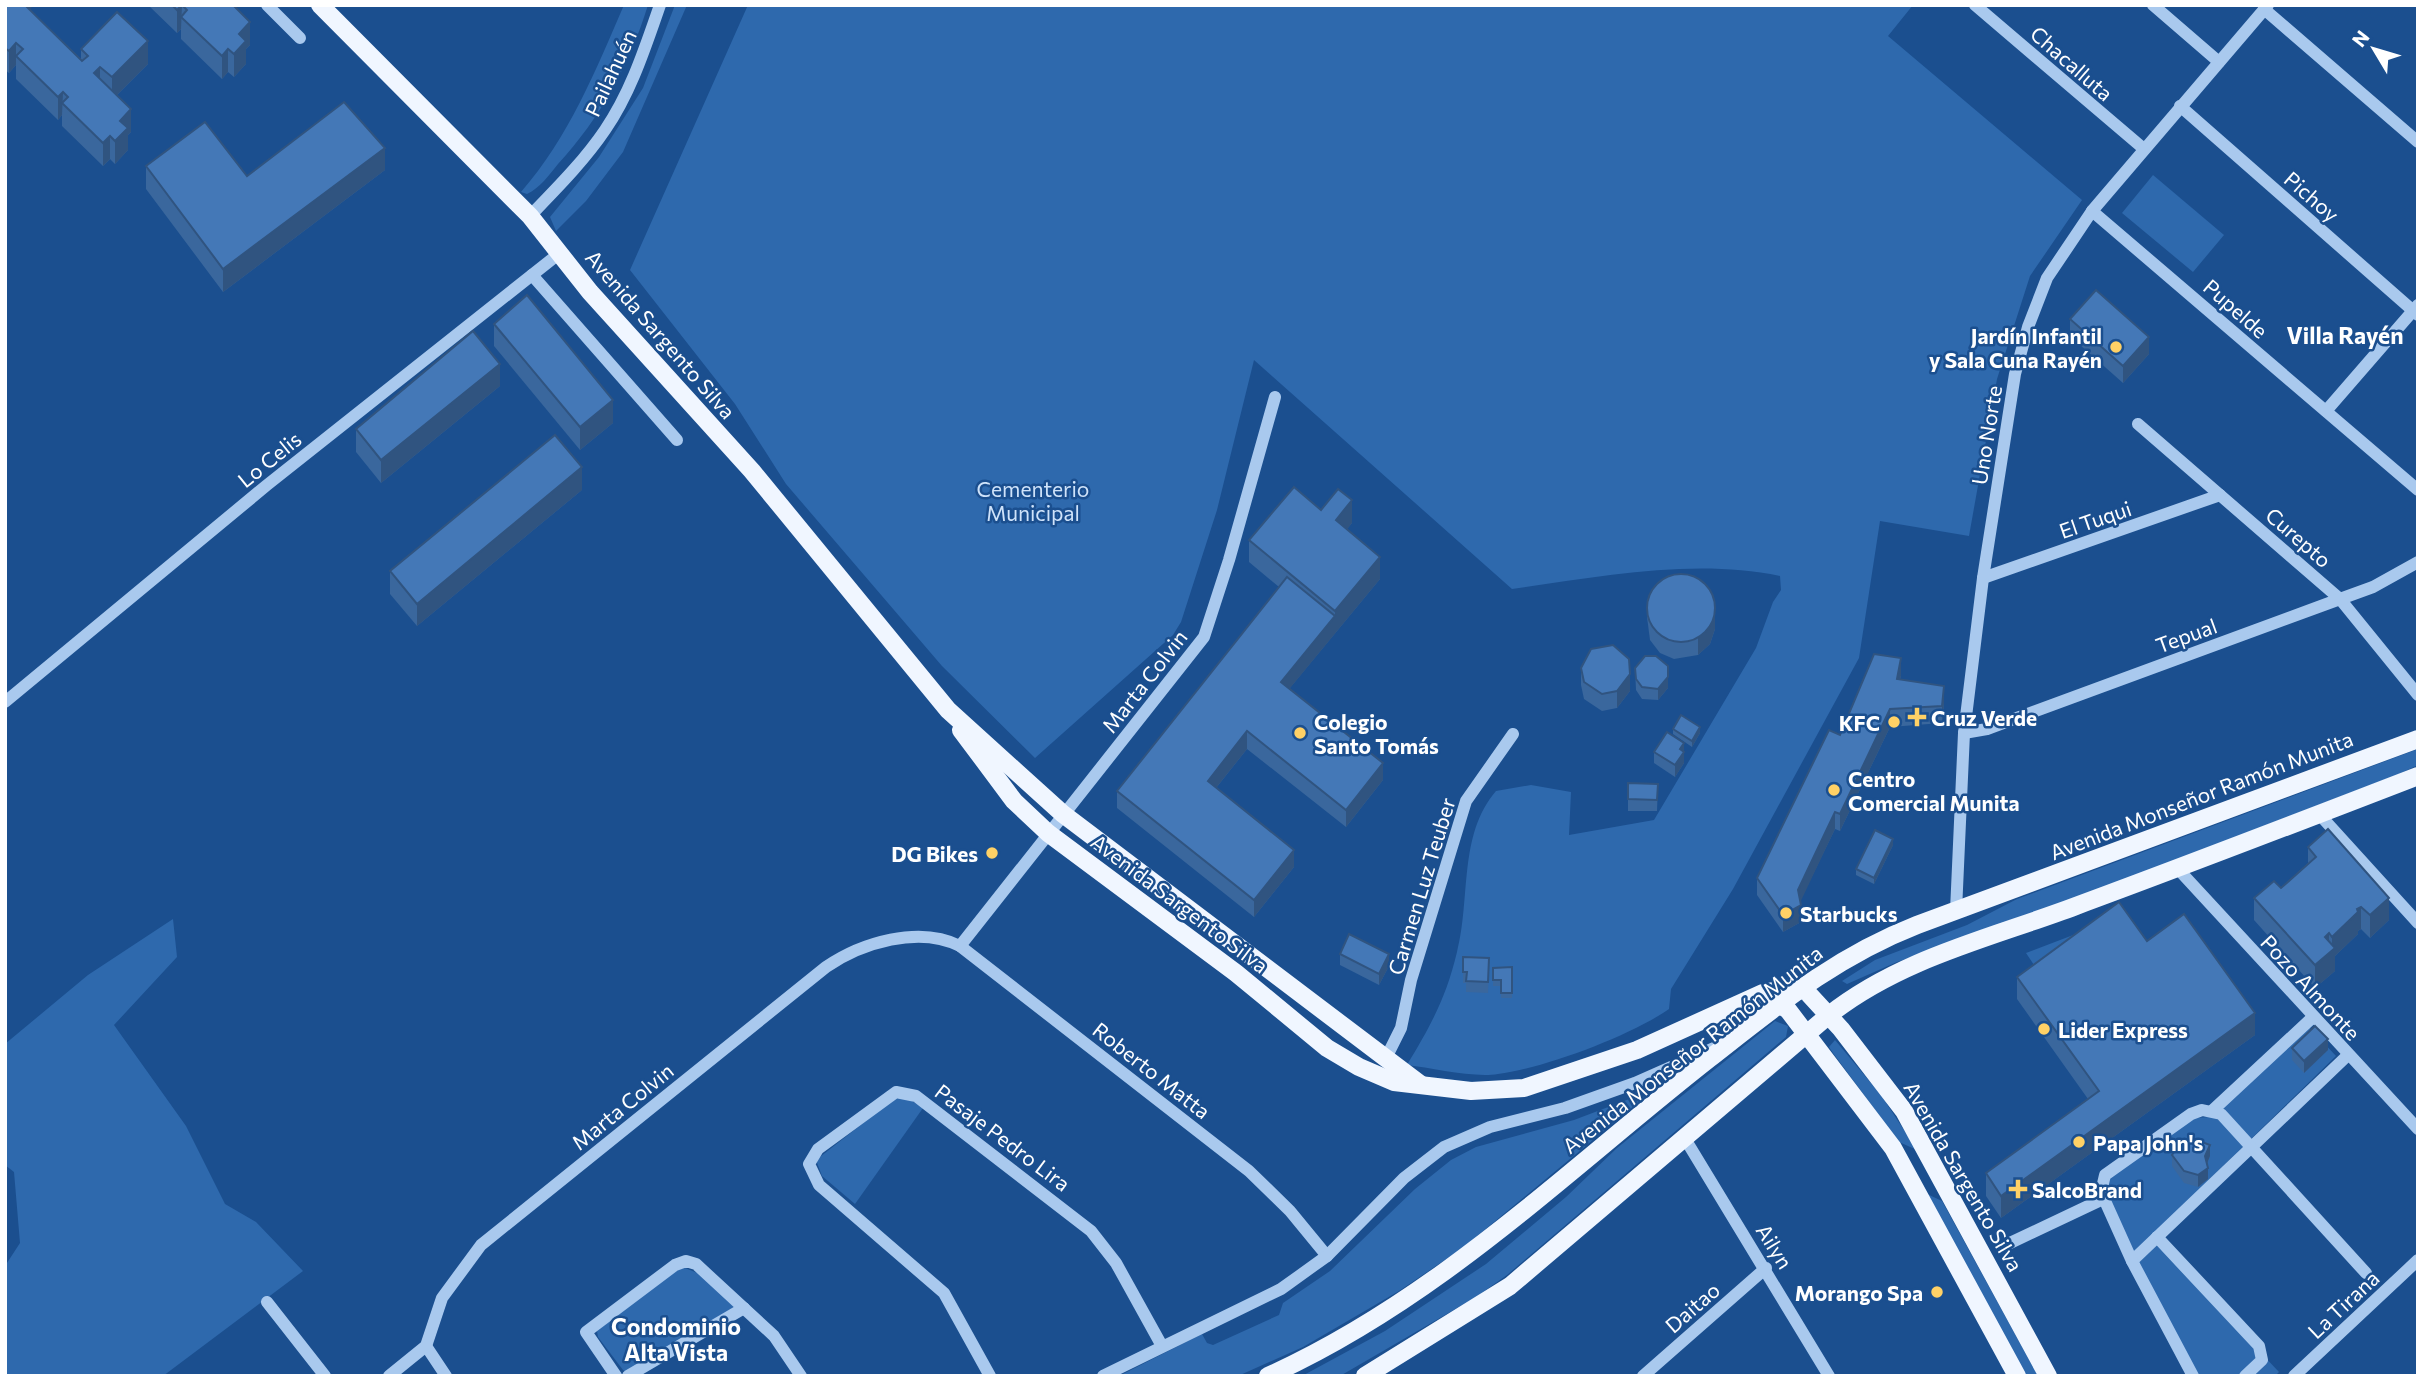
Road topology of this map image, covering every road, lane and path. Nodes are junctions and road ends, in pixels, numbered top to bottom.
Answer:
1 (267, 5) edge
2 (320, 5) edge
3 (660, 5) edge
4 (1975, 5) edge
5 (2152, 5) edge
6 (2266, 7) edge
7 (300, 38) dead end
8 (2218, 62) junction
9 (2180, 106) junction
10 (2418, 142) edge
11 (2144, 149) junction
12 (2092, 211) junction
13 (530, 216) junction
14 (561, 252) junction
15 (532, 275) junction
16 (2416, 310) edge
17 (1275, 397) dead end
18 (2326, 411) junction
19 (2138, 424) dead end
20 (677, 440) dead end
21 (2418, 490) edge
22 (2220, 495) junction
23 (2418, 562) edge
24 (1983, 578) junction
25 (2340, 599) junction
26 (2418, 695) edge
27 (5, 702) edge
28 (948, 710) junction
29 (1964, 733) junction
30 (1513, 734) dead end
31 (2418, 739) edge
32 (2418, 776) edge
33 (1063, 814) junction
34 (2319, 814) junction
35 (1048, 833) junction
36 (2178, 869) junction
37 (1956, 911) junction
38 (2418, 923) edge
39 (936, 937) joint
40 (960, 946) junction
41 (1799, 988) junction
42 (1750, 998) junction
43 (1780, 1002) junction
44 (1829, 1015) junction
45 (2313, 1017) junction
46 (1744, 1032) junction
47 (1807, 1034) junction
48 (2348, 1055) junction
49 (1386, 1058) junction
50 (1420, 1084) junction
51 (2213, 1110) junction
52 (2418, 1129) edge
53 (1684, 1137) junction
54 (2250, 1148) junction
55 (1913, 1184) junction
56 (1948, 1190) junction
57 (2103, 1199) junction
58 (2157, 1237) junction
59 (2010, 1243) dead end
60 (1327, 1256) junction
61 (2418, 1260) edge
62 (2132, 1261) junction
63 (1766, 1268) junction
64 (2366, 1273) dead end
65 (267, 1302) dead end
66 (744, 1308) junction
67 (426, 1346) junction
68 (1161, 1346) junction
69 (325, 1376) edge
70 (389, 1376) edge
71 (446, 1376) edge
72 (616, 1376) edge
73 (628, 1376) edge
74 (801, 1376) edge
75 (990, 1376) edge
76 (1103, 1376) edge
77 (1268, 1376) edge
78 (1365, 1376) edge
79 (1643, 1376) edge
80 (1829, 1376) edge
81 (2017, 1376) edge
82 (2048, 1376) edge
83 (2193, 1376) edge
84 (2245, 1376) edge
85 (2294, 1376) edge

1 - 7 street
2 - 13 main road, Avenida Sargento Silva
3 - 13 street, Pailahuén
4 - 11 street, Chacalluta
5 - 8 street
6 - 8 street, Uno Norte
6 - 10 street
8 - 9 street, Uno Norte
9 - 11 street, Uno Norte
9 - 16 street, Pichoy
11 - 12 street, Uno Norte
12 - 18 street, Pupelde
12 - 24 street, Uno Norte
13 - 14 main road, Avenida Sargento Silva
14 - 15 street, Lo Celis
14 - 28 main road, Avenida Sargento Silva
15 - 20 street
15 - 27 street, Lo Celis
16 - 18 street
17 - 33 street, Marta Colvin
18 - 21 street, Pupelde
19 - 22 street, Curepto
22 - 24 street, El Tuqui
22 - 25 street, Curepto
23 - 25 street, Tepual
24 - 29 street, Uno Norte
25 - 26 street, Curepto
25 - 29 street, Tepual
28 - 33 main road, Avenida Sargento Silva
28 - 35 main road, Avenida Sargento Silva
29 - 37 street, Uno Norte
30 - 49 street, Carmen Luz Teuber
31 - 37 main road, Avenida Monseñor Ramón Munita
32 - 34 main road
33 - 35 street, Marta Colvin
33 - 49 main road, Avenida Sargento Silva
34 - 36 main road
34 - 38 street
35 - 40 street, Marta Colvin
35 - 50 main road, Avenida Sargento Silva
36 - 44 main road
36 - 45 street, Pozo Almonte
37 - 41 main road, Avenida Monseñor Ramón Munita
39 - 40 street, Roberto Matta
39 - 67 street, Marta Colvin
40 - 60 street, Roberto Matta
41 - 42 main road, Avenida Sargento Silva
41 - 43 main road, Avenida Monseñor Ramón Munita
41 - 44 main road, Avenida Sargento Silva
42 - 43 main road
42 - 50 main road, Avenida Sargento Silva
43 - 46 main road, Avenida Monseñor Ramón Munita
43 - 47 main road
44 - 47 main road
44 - 56 main road, Avenida Sargento Silva
45 - 48 street, Pozo Almonte
45 - 51 street
46 - 60 street
46 - 77 main road, Avenida Monseñor Ramón Munita
47 - 53 main road
47 - 55 main road
48 - 52 street, Pozo Almonte
48 - 54 street
49 - 50 main road, Avenida Sargento Silva
51 - 54 street
51 - 57 street
53 - 63 street, Ailyn
53 - 78 main road
54 - 58 street
54 - 64 street
55 - 56 main road
55 - 81 main road
56 - 82 main road, Avenida Sargento Silva
57 - 59 street
57 - 62 street
58 - 62 street
58 - 84 street
60 - 68 street
61 - 85 street, La Tirana
62 - 83 street
63 - 79 street, Daitao
63 - 80 street, Ailyn
65 - 69 street
66 - 72 street
66 - 73 street
66 - 74 street
67 - 70 street
67 - 71 street
68 - 75 street, Pasaje Pedro Lira
68 - 76 street

